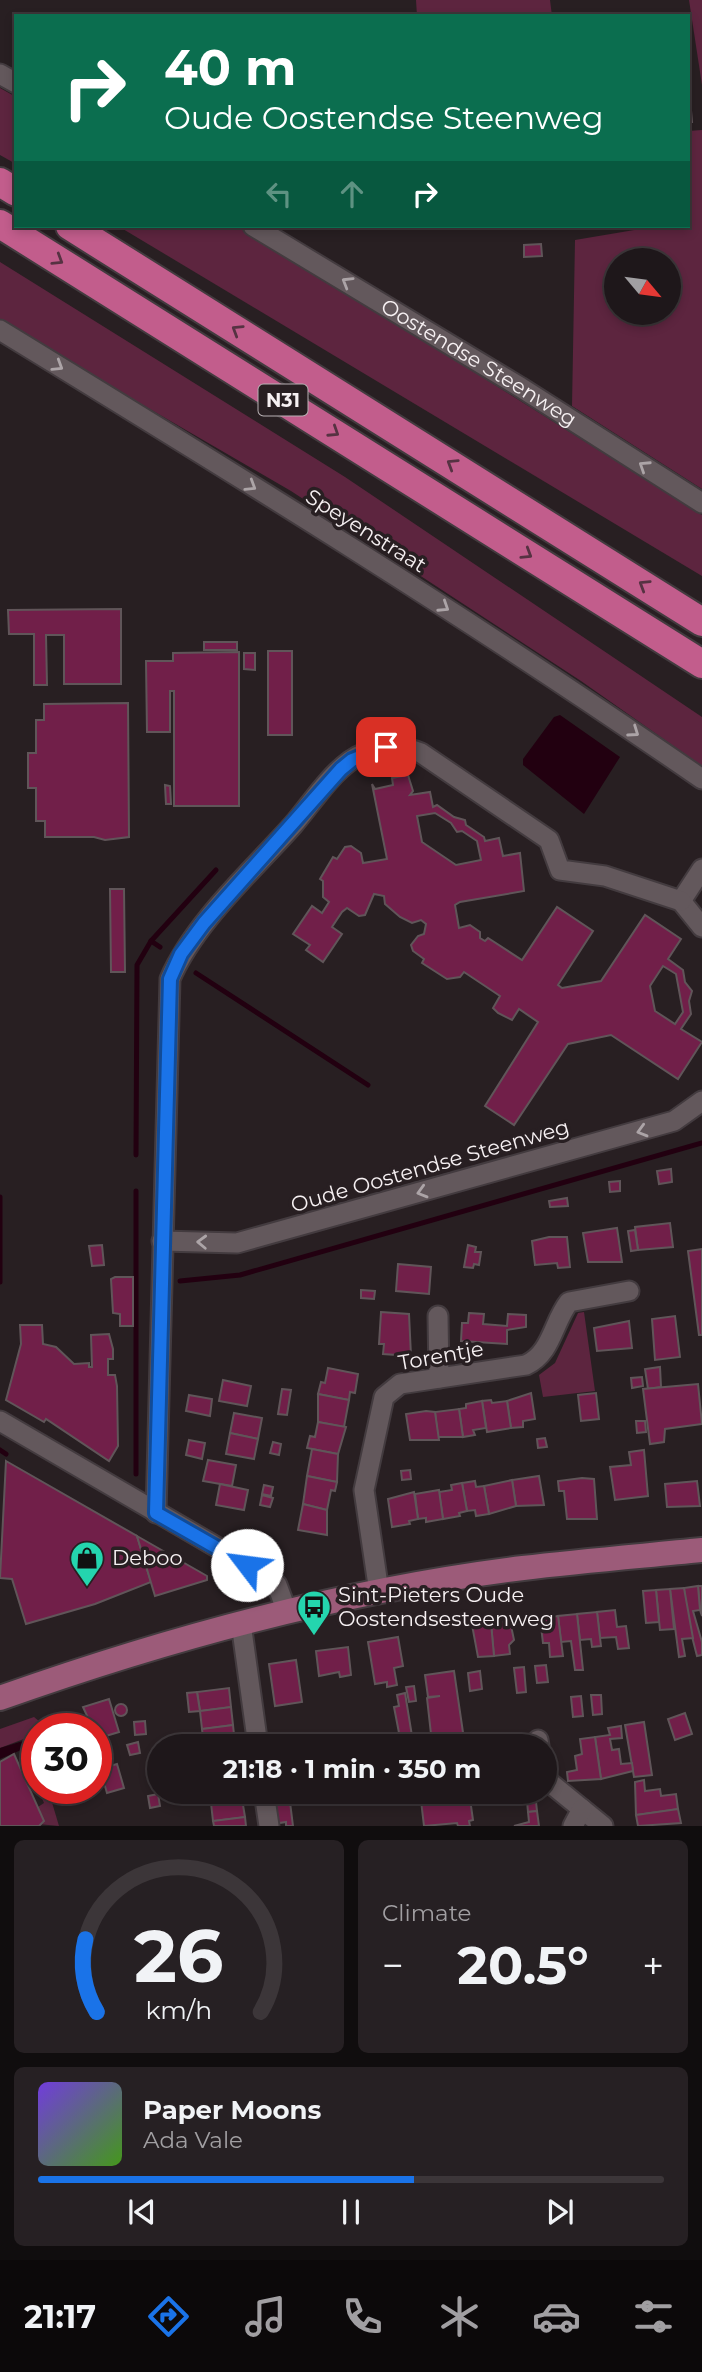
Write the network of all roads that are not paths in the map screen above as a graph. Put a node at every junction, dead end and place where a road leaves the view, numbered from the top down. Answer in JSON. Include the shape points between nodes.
{"nodes":[{"id":1,"x":0,"y":224,"type":"edge"},
{"id":2,"x":74,"y":228,"type":"edge"},
{"id":3,"x":256,"y":228,"type":"edge"},
{"id":4,"x":0,"y":330,"type":"edge"},
{"id":5,"x":702,"y":503,"type":"edge"},
{"id":6,"x":702,"y":622,"type":"edge"},
{"id":7,"x":702,"y":664,"type":"edge"},
{"id":8,"x":702,"y":779,"type":"edge"},
{"id":9,"x":702,"y":869,"type":"edge"},
{"id":10,"x":681,"y":901,"type":"junction"},
{"id":11,"x":702,"y":927,"type":"edge"},
{"id":12,"x":702,"y":1101,"type":"edge"},
{"id":13,"x":162,"y":1241,"type":"junction"},
{"id":14,"x":629,"y":1291,"type":"dead end"},
{"id":15,"x":438,"y":1316,"type":"dead end"},
{"id":16,"x":439,"y":1378,"type":"junction"},
{"id":17,"x":0,"y":1420,"type":"edge"},
{"id":18,"x":156,"y":1513,"type":"junction"},
{"id":19,"x":702,"y":1550,"type":"edge"},
{"id":20,"x":379,"y":1592,"type":"junction"},
{"id":21,"x":287,"y":1612,"type":"junction"},
{"id":22,"x":241,"y":1623,"type":"junction"},
{"id":23,"x":0,"y":1698,"type":"edge"},
{"id":24,"x":256,"y":1734,"type":"edge"},
{"id":25,"x":557,"y":1794,"type":"edge"},
{"id":26,"x":266,"y":1804,"type":"edge"},
{"id":27,"x":577,"y":1818,"type":"edge"},
{"id":28,"x":269,"y":1826,"type":"edge"},
{"id":29,"x":603,"y":1826,"type":"edge"}],
"edges":[{"from":1,"to":7,"type":"highway","number":"N31","one_way":true},
{"from":6,"to":2,"type":"highway","number":"N31","one_way":true},
{"from":5,"to":3,"type":"street","name":"Oostendse Steenweg","one_way":true},
{"from":4,"to":8,"type":"street","name":"Speyenstraat","one_way":true,"via":[[329,534]]},
{"from":9,"to":10,"type":"street"},
{"from":10,"to":11,"type":"street"},
{"from":10,"to":13,"type":"street","via":[[605,876],[560,870],[549,840],[421,753],[386,747],[352,760],[204,923],[181,954],[170,979]]},
{"from":12,"to":13,"type":"street","name":"Oude Oostendse Steenweg","one_way":true,"via":[[674,1122],[237,1243]]},
{"from":13,"to":18,"type":"street"},
{"from":14,"to":16,"type":"street","name":"Torentje","via":[[569,1301],[537,1360]]},
{"from":15,"to":16,"type":"street"},
{"from":16,"to":20,"type":"street","name":"Torentje","via":[[390,1389],[379,1409],[364,1490]]},
{"from":17,"to":18,"type":"street"},
{"from":18,"to":21,"type":"street","via":[[270,1578],[278,1585]]},
{"from":19,"to":20,"type":"main road","via":[[521,1568]]},
{"from":20,"to":21,"type":"main road"},
{"from":21,"to":22,"type":"main road"},
{"from":22,"to":23,"type":"main road","via":[[90,1666]]},
{"from":22,"to":24,"type":"street"},
{"from":25,"to":27,"type":"street"},
{"from":26,"to":28,"type":"street"},
{"from":27,"to":29,"type":"street"}]}
